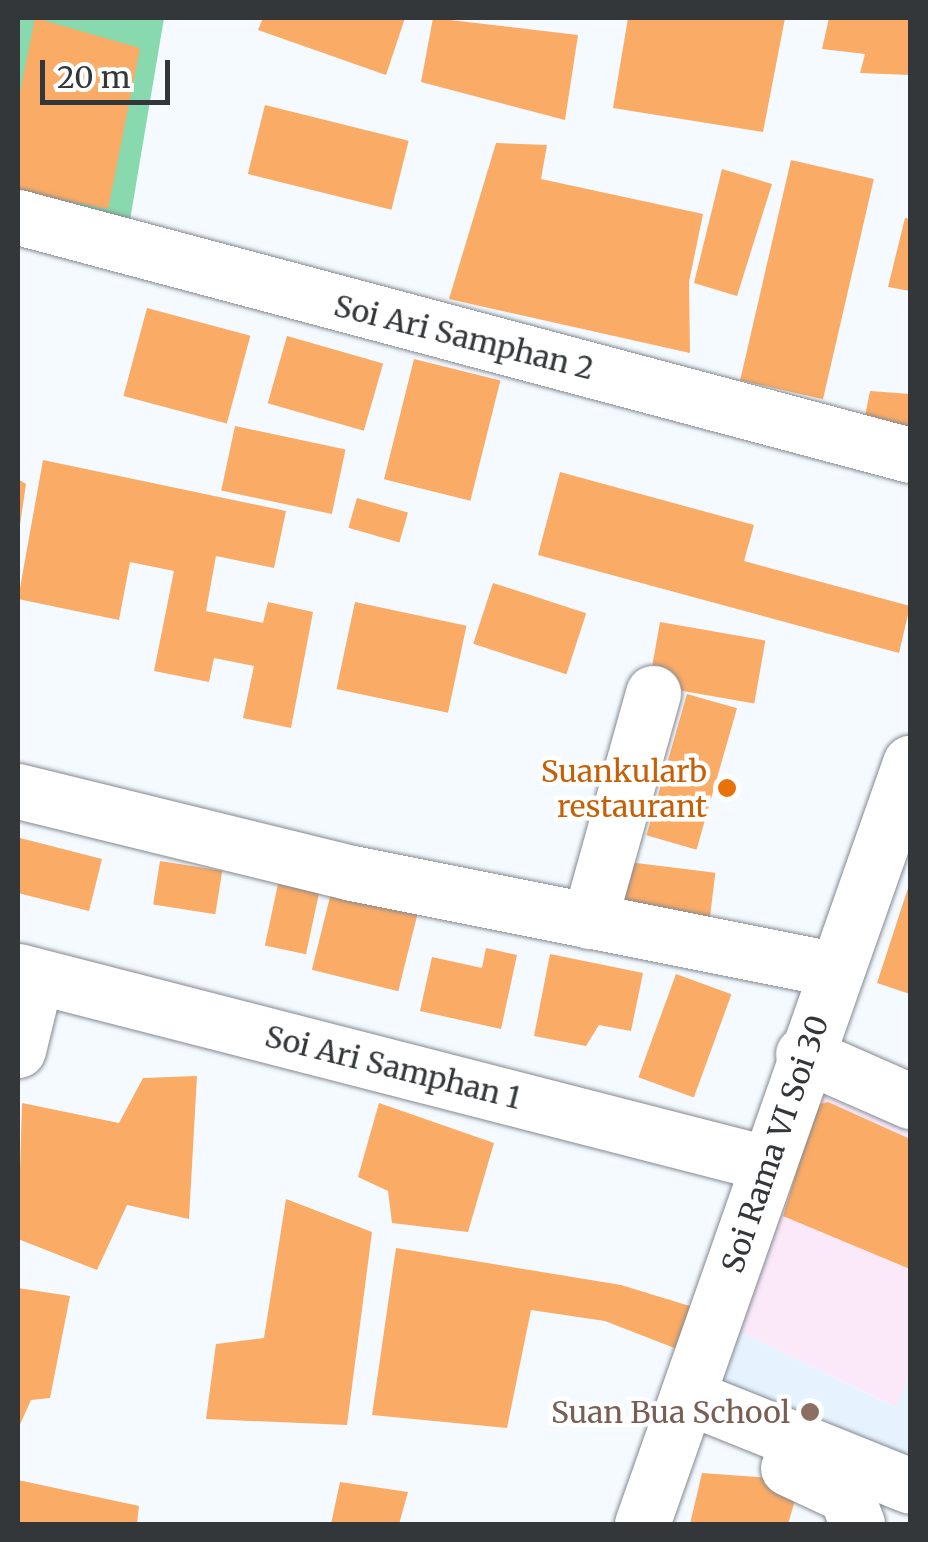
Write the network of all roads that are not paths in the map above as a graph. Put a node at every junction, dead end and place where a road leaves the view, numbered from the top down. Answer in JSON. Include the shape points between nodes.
{"nodes":[{"id":1,"x":18,"y":217,"type":"edge"},
{"id":2,"x":910,"y":455,"type":"edge"},
{"id":3,"x":653,"y":694,"type":"dead end"},
{"id":4,"x":910,"y":763,"type":"edge"},
{"id":5,"x":18,"y":791,"type":"edge"},
{"id":6,"x":589,"y":921,"type":"junction"},
{"id":7,"x":836,"y":970,"type":"junction"},
{"id":8,"x":27,"y":973,"type":"edge"},
{"id":9,"x":18,"y":1050,"type":"edge"},
{"id":10,"x":803,"y":1054,"type":"junction"},
{"id":11,"x":910,"y":1102,"type":"edge"},
{"id":12,"x":769,"y":1164,"type":"junction"},
{"id":13,"x":685,"y":1408,"type":"junction"},
{"id":14,"x":910,"y":1486,"type":"edge"},
{"id":15,"x":642,"y":1524,"type":"edge"},
{"id":16,"x":857,"y":1524,"type":"edge"}],
"edges":[{"from":1,"to":2,"type":"street","name":"Soi Ari Samphan 2"},
{"from":3,"to":6,"type":"street"},
{"from":4,"to":7,"type":"street","name":"Soi Rama VI Soi 30"},
{"from":5,"to":6,"type":"street"},
{"from":6,"to":7,"type":"street"},
{"from":7,"to":10,"type":"street","name":"Soi Rama VI Soi 30"},
{"from":8,"to":9,"type":"street"},
{"from":8,"to":12,"type":"street","name":"Soi Ari Samphan 1"},
{"from":10,"to":11,"type":"street"},
{"from":10,"to":12,"type":"street","name":"Soi Rama VI Soi 30"},
{"from":12,"to":13,"type":"street","name":"Soi Rama VI Soi 30"},
{"from":13,"to":14,"type":"street"},
{"from":13,"to":15,"type":"street","name":"Soi Rama VI Soi 30"},
{"from":13,"to":16,"type":"street","via":[[846,1495]]}]}
